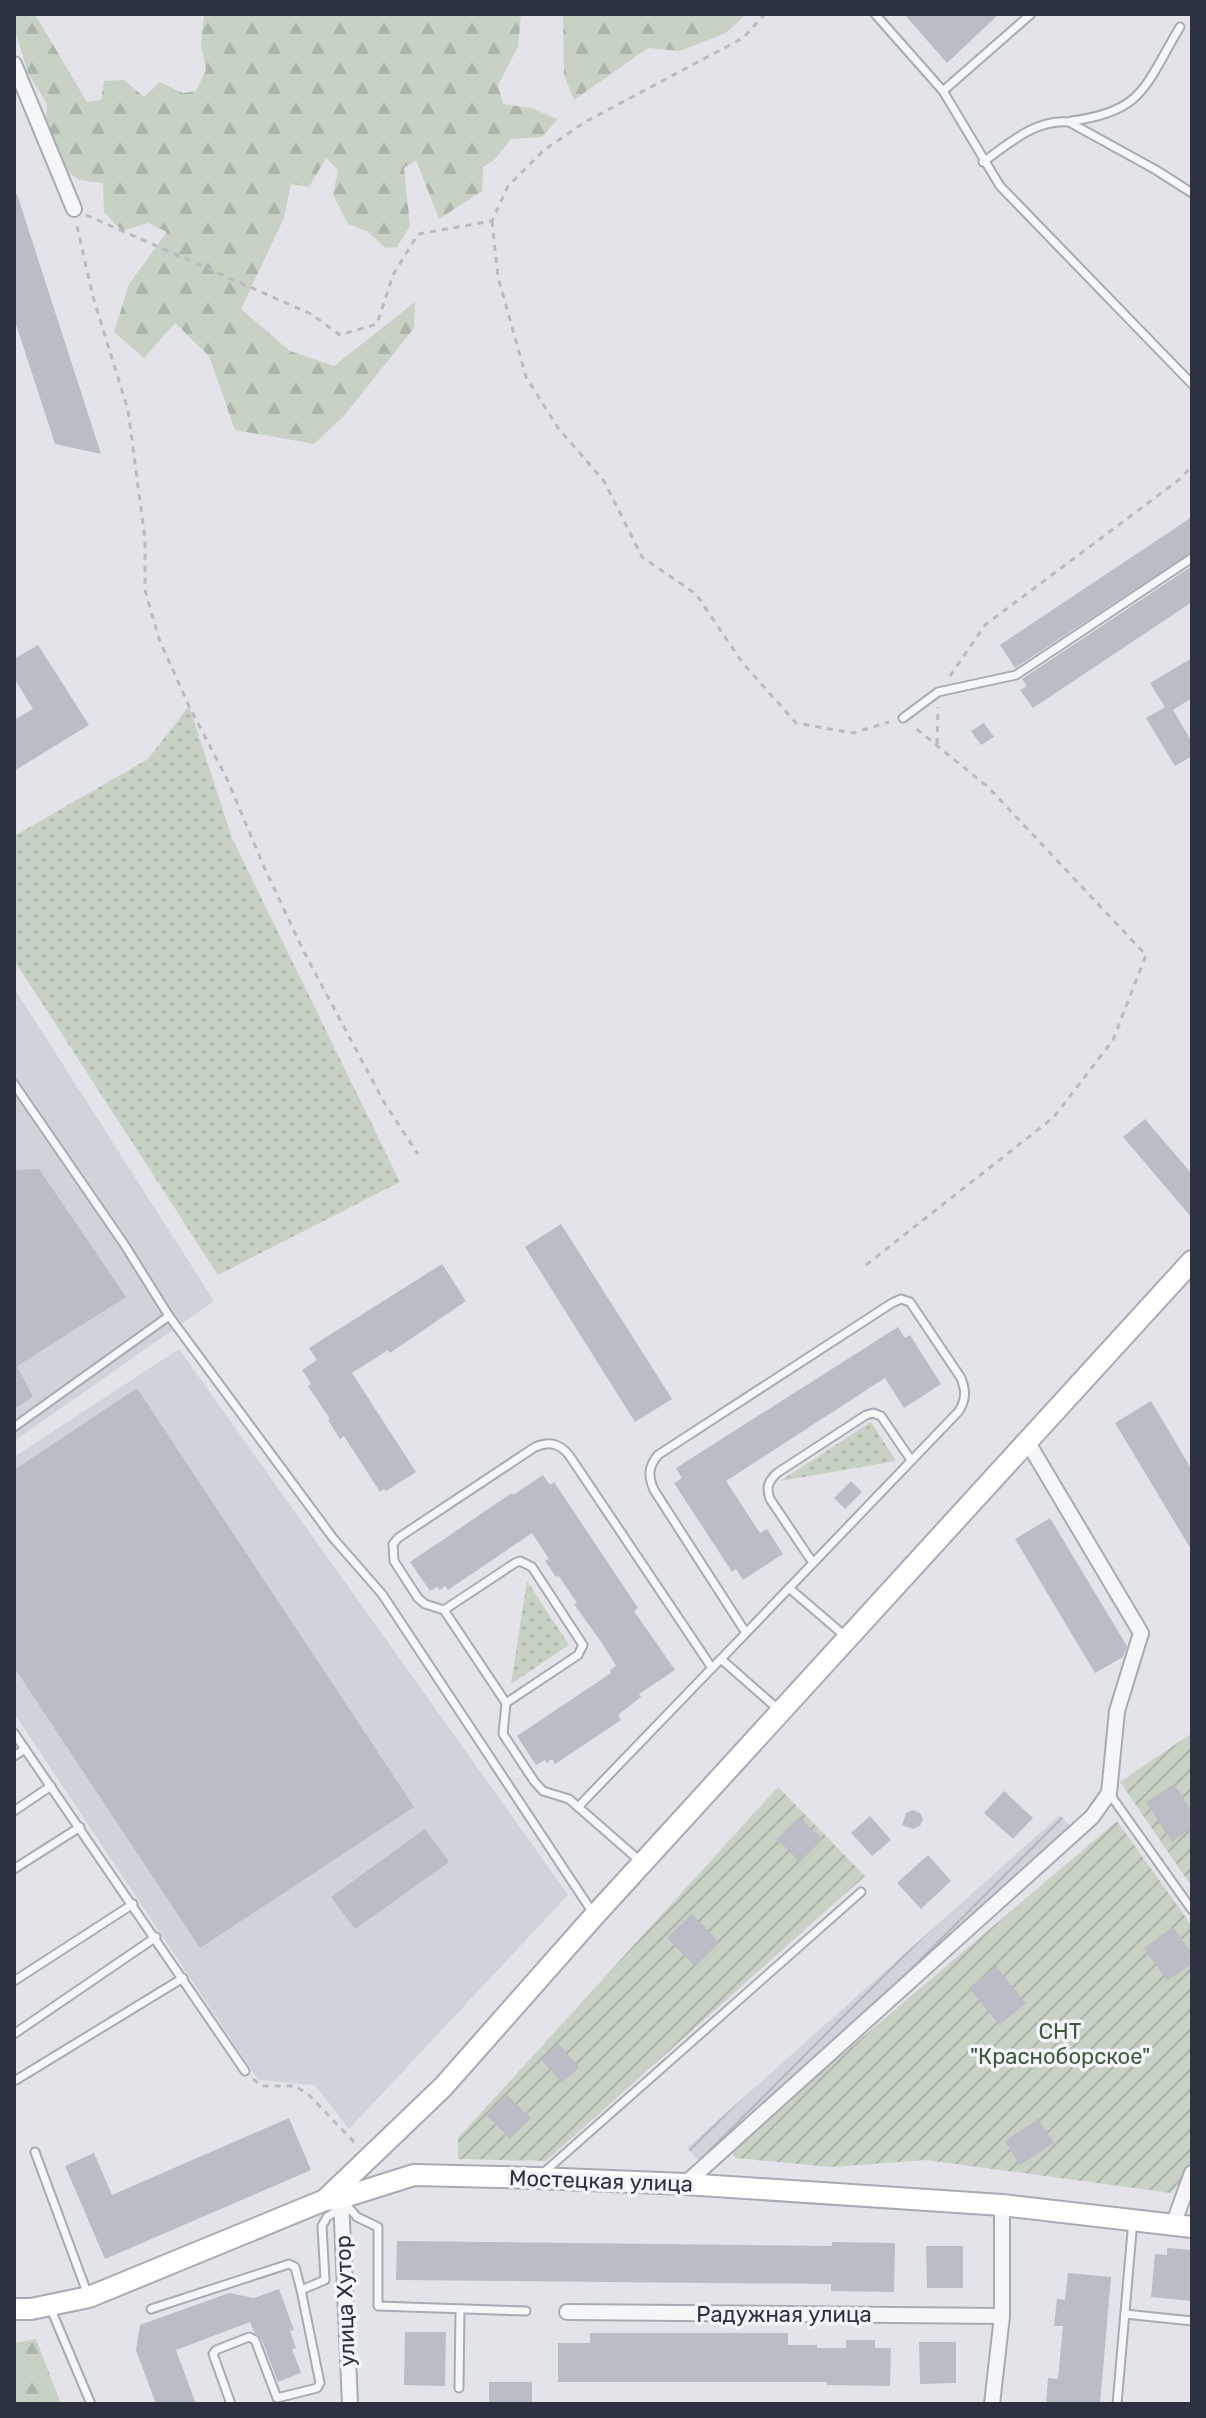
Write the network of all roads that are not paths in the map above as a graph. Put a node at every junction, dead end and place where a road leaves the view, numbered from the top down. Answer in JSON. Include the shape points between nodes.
{"nodes":[{"id":1,"x":875,"y":14,"type":"edge"},
{"id":2,"x":1031,"y":14,"type":"edge"},
{"id":3,"x":1180,"y":27,"type":"dead end"},
{"id":4,"x":14,"y":64,"type":"edge"},
{"id":5,"x":943,"y":91,"type":"junction"},
{"id":6,"x":1069,"y":122,"type":"junction"},
{"id":7,"x":983,"y":162,"type":"junction"},
{"id":8,"x":1192,"y":193,"type":"edge"},
{"id":9,"x":74,"y":209,"type":"road end"},
{"id":10,"x":1192,"y":384,"type":"edge"},
{"id":11,"x":1192,"y":558,"type":"edge"},
{"id":12,"x":903,"y":718,"type":"road end"},
{"id":13,"x":14,"y":1084,"type":"edge"},
{"id":14,"x":1192,"y":1261,"type":"edge"},
{"id":15,"x":169,"y":1316,"type":"junction"},
{"id":16,"x":14,"y":1427,"type":"edge"},
{"id":17,"x":1027,"y":1441,"type":"junction"},
{"id":18,"x":911,"y":1460,"type":"junction"},
{"id":19,"x":813,"y":1563,"type":"junction"},
{"id":20,"x":789,"y":1588,"type":"junction"},
{"id":21,"x":444,"y":1610,"type":"junction"},
{"id":22,"x":746,"y":1633,"type":"junction"},
{"id":23,"x":847,"y":1638,"type":"junction"},
{"id":24,"x":721,"y":1659,"type":"junction"},
{"id":25,"x":712,"y":1668,"type":"junction"},
{"id":26,"x":506,"y":1703,"type":"junction"},
{"id":27,"x":780,"y":1711,"type":"junction"},
{"id":28,"x":14,"y":1733,"type":"edge"},
{"id":29,"x":25,"y":1749,"type":"junction"},
{"id":30,"x":14,"y":1756,"type":"edge"},
{"id":31,"x":51,"y":1786,"type":"junction"},
{"id":32,"x":1109,"y":1793,"type":"junction"},
{"id":33,"x":578,"y":1807,"type":"junction"},
{"id":34,"x":14,"y":1811,"type":"edge"},
{"id":35,"x":80,"y":1827,"type":"junction"},
{"id":36,"x":642,"y":1863,"type":"junction"},
{"id":37,"x":14,"y":1869,"type":"edge"},
{"id":38,"x":861,"y":1892,"type":"dead end"},
{"id":39,"x":133,"y":1904,"type":"junction"},
{"id":40,"x":1192,"y":1910,"type":"edge"},
{"id":41,"x":595,"y":1915,"type":"junction"},
{"id":42,"x":156,"y":1937,"type":"junction"},
{"id":43,"x":183,"y":1978,"type":"junction"},
{"id":44,"x":14,"y":1981,"type":"edge"},
{"id":45,"x":14,"y":2034,"type":"edge"},
{"id":46,"x":245,"y":2071,"type":"road end"},
{"id":47,"x":15,"y":2079,"type":"edge"},
{"id":48,"x":35,"y":2152,"type":"dead end"},
{"id":49,"x":1192,"y":2173,"type":"edge"},
{"id":50,"x":537,"y":2178,"type":"junction"},
{"id":51,"x":685,"y":2184,"type":"junction"},
{"id":52,"x":336,"y":2202,"type":"junction"},
{"id":53,"x":1002,"y":2205,"type":"junction"},
{"id":54,"x":1133,"y":2218,"type":"junction"},
{"id":55,"x":1183,"y":2226,"type":"edge"},
{"id":56,"x":301,"y":2290,"type":"junction"},
{"id":57,"x":89,"y":2297,"type":"junction"},
{"id":58,"x":31,"y":2308,"type":"edge"},
{"id":59,"x":151,"y":2309,"type":"dead end"},
{"id":60,"x":460,"y":2309,"type":"junction"},
{"id":61,"x":526,"y":2311,"type":"dead end"},
{"id":62,"x":567,"y":2312,"type":"dead end"},
{"id":63,"x":1125,"y":2314,"type":"junction"},
{"id":64,"x":1002,"y":2316,"type":"junction"},
{"id":65,"x":1192,"y":2321,"type":"edge"},
{"id":66,"x":459,"y":2388,"type":"dead end"},
{"id":67,"x":91,"y":2404,"type":"edge"},
{"id":68,"x":231,"y":2404,"type":"edge"},
{"id":69,"x":350,"y":2404,"type":"edge"},
{"id":70,"x":992,"y":2404,"type":"edge"},
{"id":71,"x":1117,"y":2404,"type":"edge"}],
"edges":[{"from":1,"to":5,"type":"lane"},
{"from":2,"to":5,"type":"lane"},
{"from":3,"to":6,"type":"lane","via":[[1137,98],[1101,118]]},
{"from":4,"to":9,"type":"street"},
{"from":5,"to":7,"type":"lane"},
{"from":6,"to":7,"type":"lane","via":[[1037,125]]},
{"from":6,"to":8,"type":"lane"},
{"from":7,"to":10,"type":"lane","via":[[1000,186]]},
{"from":11,"to":12,"type":"lane","via":[[1016,675],[938,692]]},
{"from":13,"to":15,"type":"lane"},
{"from":14,"to":17,"type":"street"},
{"from":15,"to":16,"type":"lane"},
{"from":15,"to":41,"type":"lane","via":[[333,1538],[382,1594]]},
{"from":17,"to":23,"type":"street"},
{"from":17,"to":32,"type":"street","via":[[1141,1633],[1117,1711]]},
{"from":18,"to":19,"type":"lane"},
{"from":18,"to":19,"type":"lane","via":[[881,1416],[873,1413],[777,1473],[769,1482],[770,1499]]},
{"from":18,"to":22,"type":"lane","via":[[959,1411],[965,1390],[915,1307],[901,1299],[658,1455],[649,1478],[654,1490]]},
{"from":19,"to":20,"type":"lane"},
{"from":20,"to":22,"type":"lane"},
{"from":20,"to":23,"type":"lane"},
{"from":21,"to":25,"type":"lane","via":[[418,1598],[394,1561],[393,1544],[535,1447],[553,1443],[569,1455]]},
{"from":21,"to":26,"type":"lane"},
{"from":21,"to":26,"type":"lane","via":[[520,1561],[532,1567],[557,1603],[581,1640],[581,1650]]},
{"from":22,"to":24,"type":"lane"},
{"from":23,"to":27,"type":"street"},
{"from":24,"to":25,"type":"lane"},
{"from":24,"to":27,"type":"lane"},
{"from":25,"to":33,"type":"lane"},
{"from":26,"to":33,"type":"lane","via":[[503,1734],[534,1781],[543,1791]]},
{"from":27,"to":36,"type":"street"},
{"from":28,"to":29,"type":"lane"},
{"from":29,"to":30,"type":"lane"},
{"from":29,"to":31,"type":"lane"},
{"from":31,"to":34,"type":"lane"},
{"from":31,"to":35,"type":"lane"},
{"from":32,"to":40,"type":"lane"},
{"from":32,"to":51,"type":"street","via":[[1092,1817]]},
{"from":33,"to":36,"type":"lane"},
{"from":35,"to":37,"type":"lane"},
{"from":35,"to":39,"type":"lane"},
{"from":36,"to":41,"type":"street"},
{"from":38,"to":50,"type":"lane"},
{"from":39,"to":42,"type":"lane"},
{"from":39,"to":44,"type":"lane"},
{"from":41,"to":52,"type":"street"},
{"from":42,"to":43,"type":"lane"},
{"from":42,"to":45,"type":"lane"},
{"from":43,"to":46,"type":"lane"},
{"from":43,"to":47,"type":"lane"},
{"from":48,"to":57,"type":"lane"},
{"from":49,"to":55,"type":"street"},
{"from":50,"to":51,"type":"street","name":"Мостецкая улица"},
{"from":50,"to":52,"type":"street","name":"Мостецкая улица","via":[[414,2175]]},
{"from":51,"to":53,"type":"street","name":"Мостецкая улица"},
{"from":52,"to":56,"type":"lane","via":[[322,2226],[325,2280]]},
{"from":52,"to":57,"type":"street","name":"Мостецкая улица"},
{"from":52,"to":60,"type":"lane","via":[[378,2227],[378,2306]]},
{"from":52,"to":69,"type":"street","name":"улица Хутор"},
{"from":53,"to":54,"type":"street","name":"Мостецкая улица"},
{"from":53,"to":64,"type":"street"},
{"from":54,"to":55,"type":"street","name":"Мостецкая улица"},
{"from":54,"to":63,"type":"lane"},
{"from":56,"to":59,"type":"lane","via":[[295,2267],[289,2264]]},
{"from":56,"to":68,"type":"lane","via":[[321,2379],[317,2388],[277,2398],[255,2340],[249,2337],[213,2354]]},
{"from":57,"to":58,"type":"street","name":"Мостецкая улица"},
{"from":58,"to":67,"type":"lane"},
{"from":60,"to":61,"type":"lane"},
{"from":60,"to":66,"type":"lane"},
{"from":62,"to":64,"type":"street","name":"Радужная улица"},
{"from":63,"to":65,"type":"lane"},
{"from":63,"to":71,"type":"lane"},
{"from":64,"to":70,"type":"street"}]}
